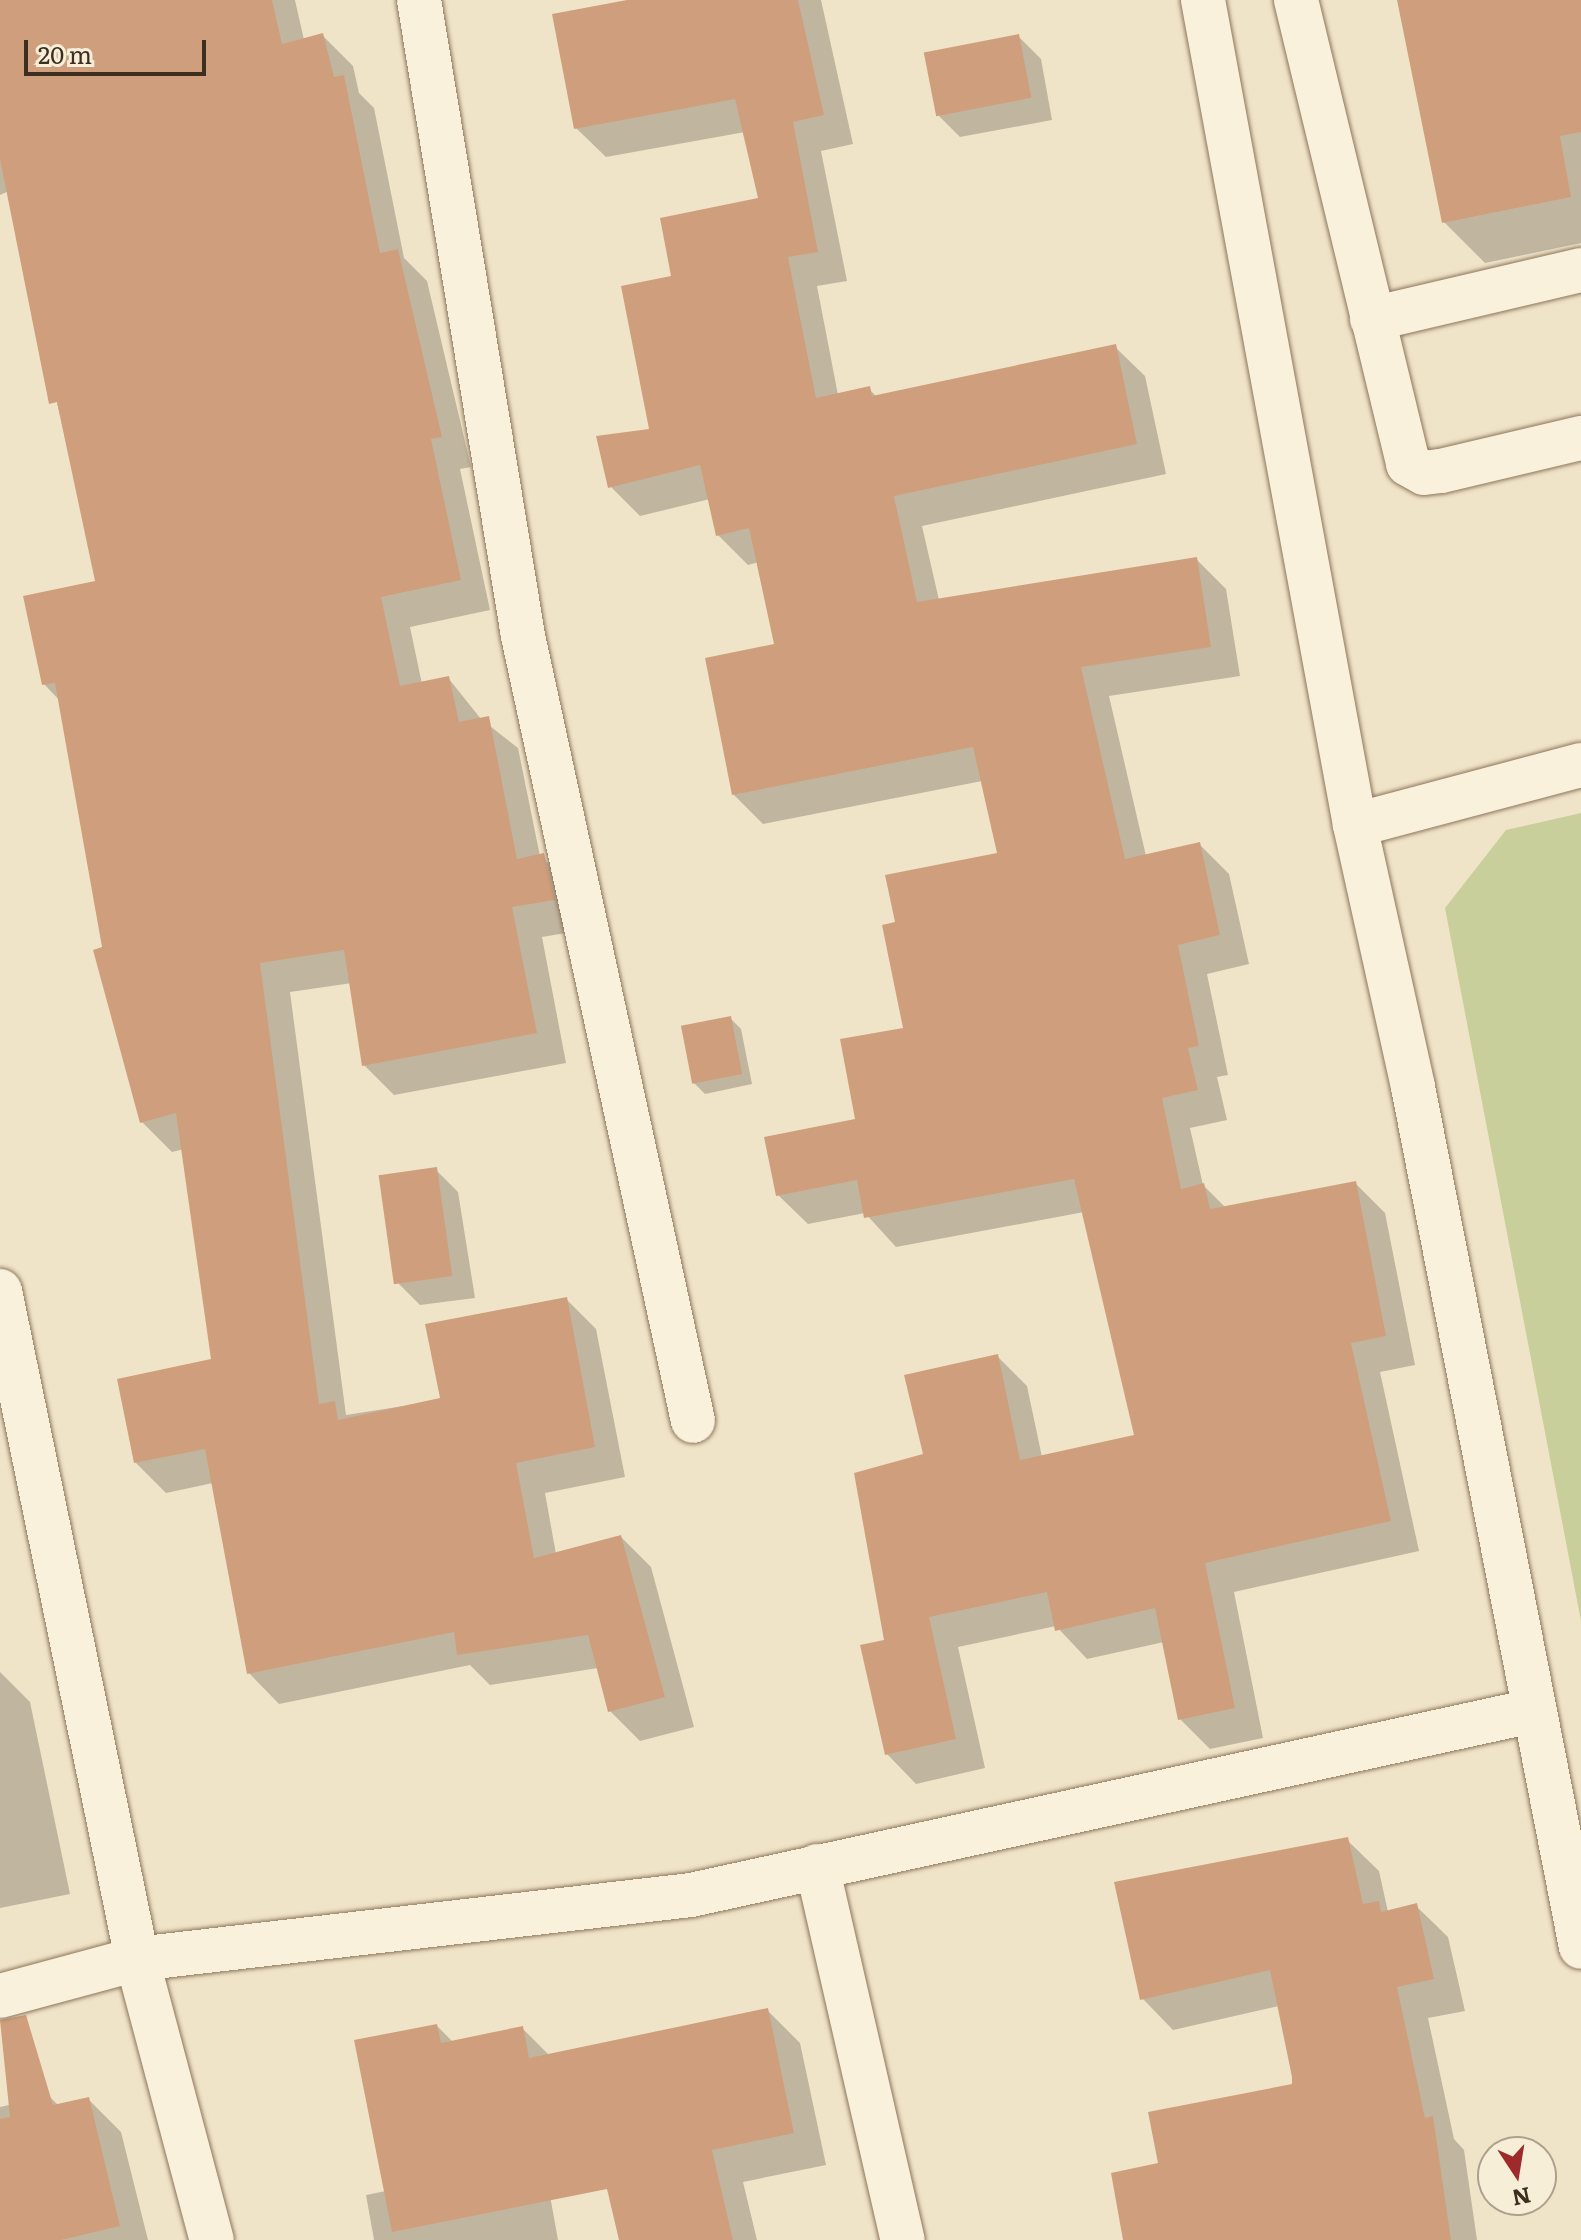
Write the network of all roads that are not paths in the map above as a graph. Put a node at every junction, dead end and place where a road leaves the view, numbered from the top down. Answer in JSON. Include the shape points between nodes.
{"nodes":[{"id":1,"x":419,"y":0,"type":"edge"},
{"id":2,"x":1203,"y":0,"type":"edge"},
{"id":3,"x":1296,"y":0,"type":"edge"},
{"id":4,"x":1581,"y":270,"type":"edge"},
{"id":5,"x":1372,"y":319,"type":"junction"},
{"id":6,"x":1581,"y":438,"type":"edge"},
{"id":7,"x":1581,"y":765,"type":"edge"},
{"id":8,"x":1355,"y":825,"type":"junction"},
{"id":9,"x":0,"y":1291,"type":"edge"},
{"id":10,"x":693,"y":1421,"type":"dead end"},
{"id":11,"x":1532,"y":1711,"type":"junction"},
{"id":12,"x":817,"y":1866,"type":"junction"},
{"id":13,"x":1581,"y":1947,"type":"edge"},
{"id":14,"x":137,"y":1959,"type":"junction"},
{"id":15,"x":0,"y":1996,"type":"edge"},
{"id":16,"x":212,"y":2240,"type":"edge"},
{"id":17,"x":903,"y":2240,"type":"edge"}],
"edges":[{"from":1,"to":10,"type":"street","via":[[523,636]]},
{"from":2,"to":8,"type":"street"},
{"from":3,"to":5,"type":"street"},
{"from":4,"to":5,"type":"street"},
{"from":5,"to":6,"type":"street","via":[[1408,464],[1432,472]]},
{"from":7,"to":8,"type":"street"},
{"from":8,"to":11,"type":"street","via":[[1413,1087]]},
{"from":9,"to":14,"type":"street"},
{"from":11,"to":12,"type":"street"},
{"from":11,"to":13,"type":"street"},
{"from":12,"to":14,"type":"street","via":[[691,1895],[527,1919]]},
{"from":12,"to":17,"type":"street"},
{"from":14,"to":15,"type":"street"},
{"from":14,"to":16,"type":"street"}]}
